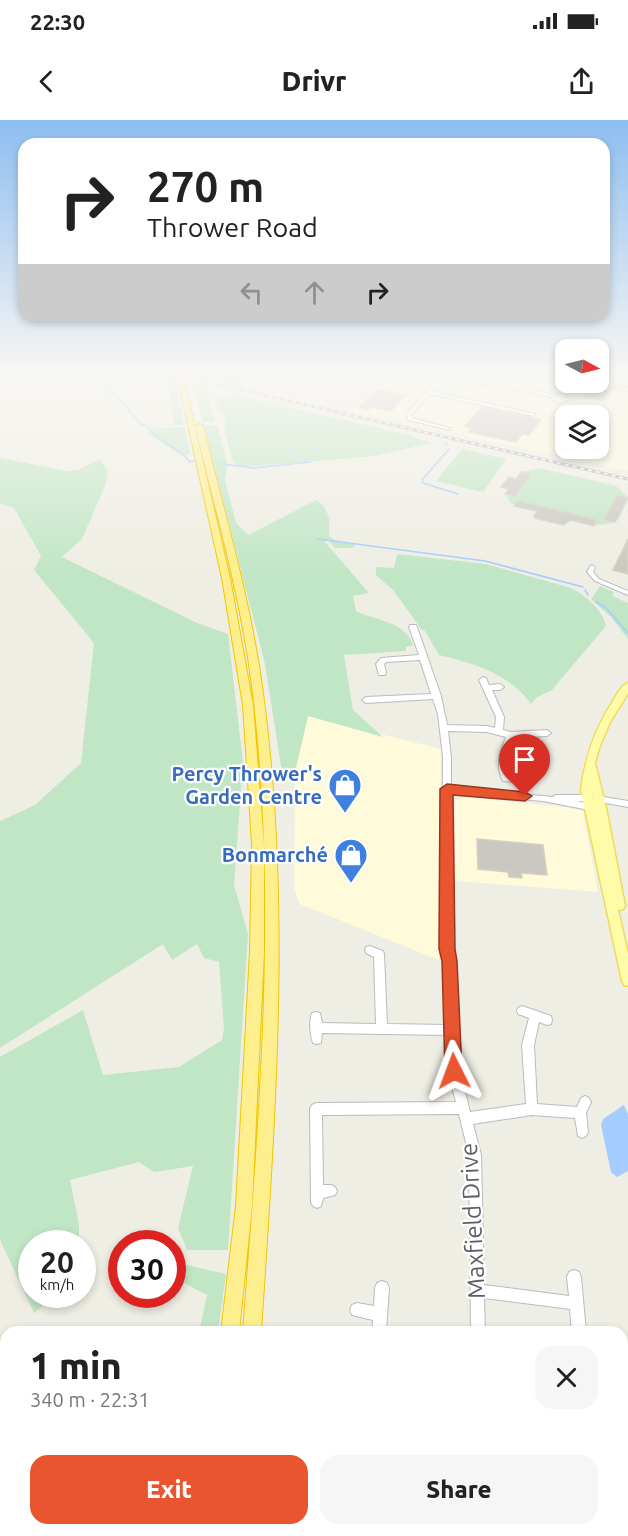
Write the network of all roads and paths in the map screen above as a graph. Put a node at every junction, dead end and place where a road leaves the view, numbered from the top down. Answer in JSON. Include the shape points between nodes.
{"nodes":[{"id":1,"x":197,"y":439,"type":"edge"},
{"id":2,"x":200,"y":439,"type":"edge"},
{"id":3,"x":592,"y":567,"type":"dead end"},
{"id":4,"x":628,"y":593,"type":"edge"},
{"id":5,"x":414,"y":627,"type":"dead end"},
{"id":6,"x":423,"y":657,"type":"junction"},
{"id":7,"x":382,"y":674,"type":"dead end"},
{"id":8,"x":628,"y":686,"type":"edge"},
{"id":9,"x":500,"y":687,"type":"dead end"},
{"id":10,"x":437,"y":696,"type":"junction"},
{"id":11,"x":366,"y":700,"type":"dead end"},
{"id":12,"x":445,"y":728,"type":"junction"},
{"id":13,"x":499,"y":732,"type":"junction"},
{"id":14,"x":547,"y":733,"type":"dead end"},
{"id":15,"x":536,"y":734,"type":"junction"},
{"id":16,"x":511,"y":735,"type":"junction"},
{"id":17,"x":541,"y":743,"type":"dead end"},
{"id":18,"x":507,"y":781,"type":"dead end"},
{"id":19,"x":447,"y":789,"type":"junction"},
{"id":20,"x":594,"y":803,"type":"junction"},
{"id":21,"x":628,"y":806,"type":"edge"},
{"id":22,"x":377,"y":951,"type":"dead end"},
{"id":23,"x":628,"y":959,"type":"edge"},
{"id":24,"x":628,"y":981,"type":"edge"},
{"id":25,"x":522,"y":1011,"type":"dead end"},
{"id":26,"x":535,"y":1016,"type":"junction"},
{"id":27,"x":547,"y":1020,"type":"dead end"},
{"id":28,"x":316,"y":1028,"type":"dead end"},
{"id":29,"x":382,"y":1028,"type":"junction"},
{"id":30,"x":453,"y":1030,"type":"junction"},
{"id":31,"x":532,"y":1109,"type":"junction"},
{"id":32,"x":464,"y":1113,"type":"junction"},
{"id":33,"x":582,"y":1132,"type":"dead end"},
{"id":34,"x":331,"y":1191,"type":"dead end"},
{"id":35,"x":574,"y":1277,"type":"dead end"},
{"id":36,"x":382,"y":1288,"type":"dead end"},
{"id":37,"x":478,"y":1291,"type":"junction"},
{"id":38,"x":575,"y":1303,"type":"junction"},
{"id":39,"x":357,"y":1310,"type":"dead end"},
{"id":40,"x":380,"y":1314,"type":"junction"},
{"id":41,"x":231,"y":1326,"type":"edge"},
{"id":42,"x":252,"y":1326,"type":"edge"},
{"id":43,"x":379,"y":1326,"type":"edge"},
{"id":44,"x":478,"y":1326,"type":"edge"},
{"id":45,"x":578,"y":1326,"type":"edge"}],
"edges":[{"from":1,"to":41,"type":"highway","via":[[248,705],[258,844],[257,952],[244,1206]]},
{"from":2,"to":42,"type":"highway","via":[[236,578],[257,685],[272,849],[270,1073]]},
{"from":3,"to":4,"type":"street","via":[[590,572],[597,580]]},
{"from":5,"to":6,"type":"street","name":"Maxfield Drive"},
{"from":6,"to":7,"type":"street","via":[[384,660],[380,664]]},
{"from":6,"to":10,"type":"street","name":"Maxfield Drive"},
{"from":8,"to":20,"type":"main road","via":[[597,736],[587,774]]},
{"from":9,"to":13,"type":"street","via":[[485,684],[500,717]]},
{"from":10,"to":11,"type":"street"},
{"from":10,"to":12,"type":"street","name":"Maxfield Drive"},
{"from":12,"to":13,"type":"street"},
{"from":12,"to":19,"type":"street","name":"Maxfield Drive"},
{"from":13,"to":16,"type":"street"},
{"from":14,"to":15,"type":"street"},
{"from":15,"to":16,"type":"street"},
{"from":15,"to":17,"type":"street"},
{"from":16,"to":18,"type":"street","via":[[502,759]]},
{"from":19,"to":20,"type":"street"},
{"from":19,"to":30,"type":"street","name":"Maxfield Drive","via":[[447,949]]},
{"from":20,"to":21,"type":"street"},
{"from":20,"to":23,"type":"main road"},
{"from":20,"to":24,"type":"main road"},
{"from":22,"to":29,"type":"street"},
{"from":25,"to":26,"type":"street"},
{"from":26,"to":27,"type":"street"},
{"from":26,"to":31,"type":"street","via":[[528,1045]]},
{"from":28,"to":29,"type":"street"},
{"from":29,"to":30,"type":"street"},
{"from":30,"to":32,"type":"street","name":"Maxfield Drive","via":[[454,1071]]},
{"from":31,"to":32,"type":"street"},
{"from":31,"to":33,"type":"street","via":[[582,1108]]},
{"from":32,"to":34,"type":"street","via":[[316,1109],[317,1197]]},
{"from":32,"to":37,"type":"street","name":"Maxfield Drive","via":[[475,1155]]},
{"from":35,"to":38,"type":"street"},
{"from":36,"to":40,"type":"street"},
{"from":37,"to":38,"type":"street"},
{"from":37,"to":44,"type":"street","name":"Maxfield Drive"},
{"from":38,"to":45,"type":"street"},
{"from":39,"to":40,"type":"street"},
{"from":40,"to":43,"type":"street"}]}
